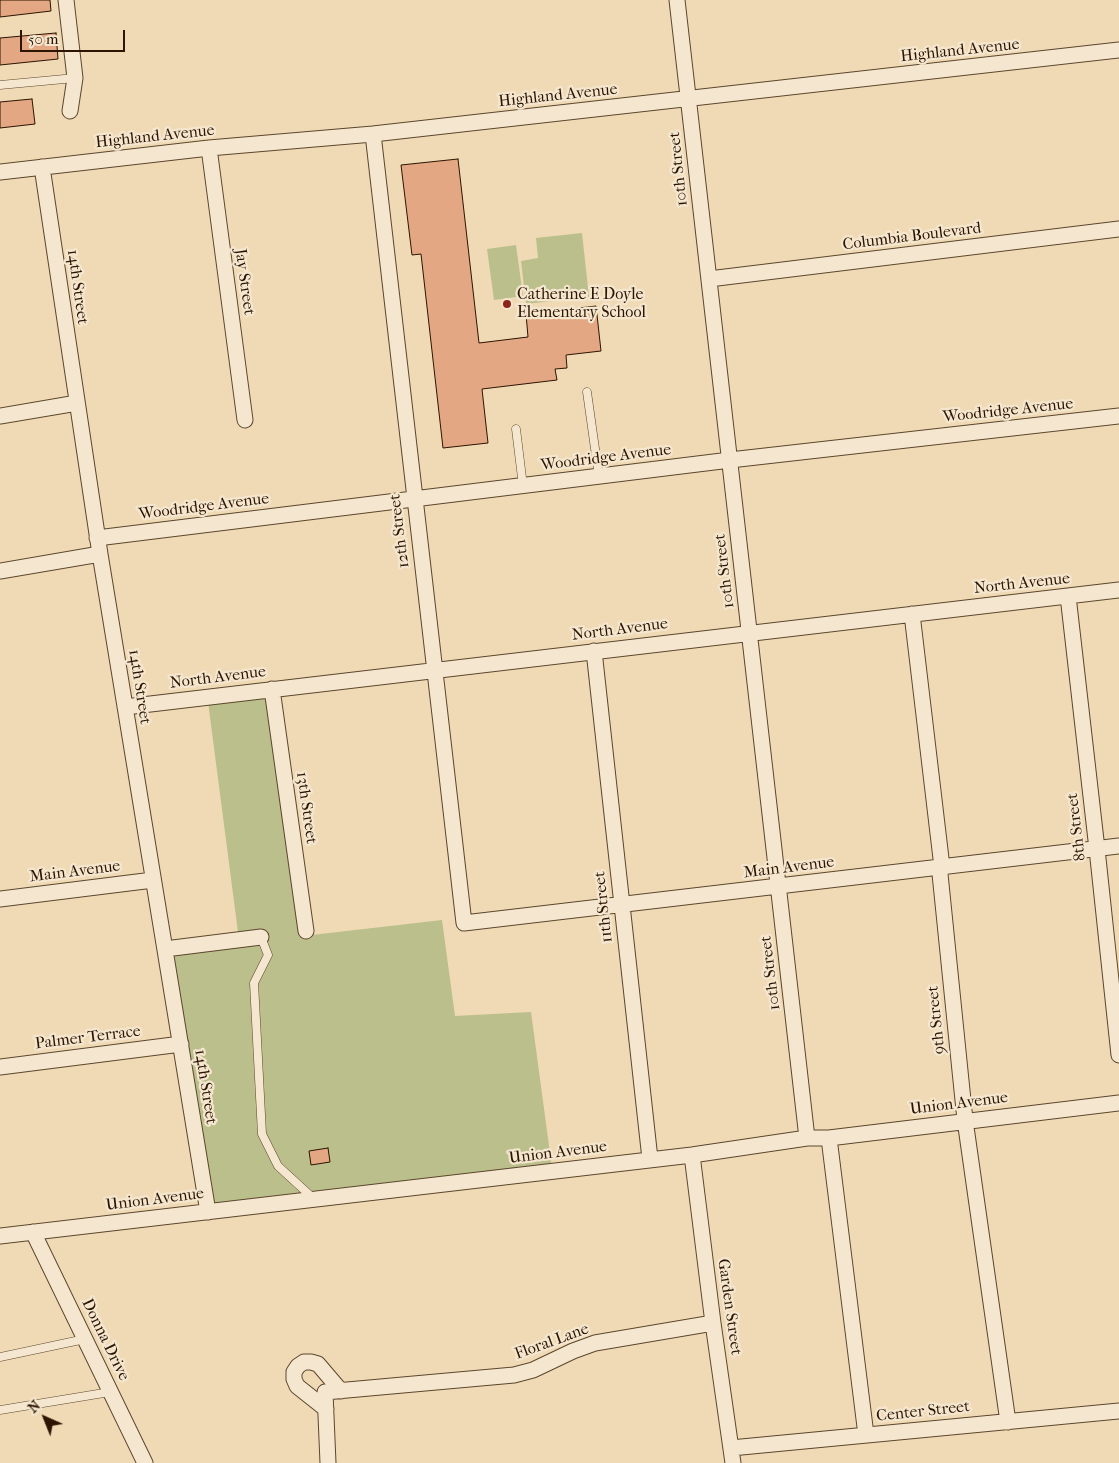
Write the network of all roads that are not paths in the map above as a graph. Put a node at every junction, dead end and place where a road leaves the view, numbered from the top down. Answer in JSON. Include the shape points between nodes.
{"nodes":[{"id":1,"x":66,"y":0,"type":"edge"},
{"id":2,"x":677,"y":0,"type":"edge"},
{"id":3,"x":1119,"y":50,"type":"edge"},
{"id":4,"x":75,"y":78,"type":"junction"},
{"id":5,"x":0,"y":86,"type":"edge"},
{"id":6,"x":688,"y":99,"type":"junction"},
{"id":7,"x":70,"y":111,"type":"dead end"},
{"id":8,"x":373,"y":134,"type":"junction"},
{"id":9,"x":209,"y":148,"type":"junction"},
{"id":10,"x":42,"y":167,"type":"junction"},
{"id":11,"x":0,"y":172,"type":"edge"},
{"id":12,"x":1119,"y":229,"type":"edge"},
{"id":13,"x":709,"y":279,"type":"junction"},
{"id":14,"x":587,"y":392,"type":"dead end"},
{"id":15,"x":77,"y":402,"type":"junction"},
{"id":16,"x":0,"y":416,"type":"edge"},
{"id":17,"x":1119,"y":416,"type":"edge"},
{"id":18,"x":245,"y":420,"type":"dead end"},
{"id":19,"x":516,"y":428,"type":"dead end"},
{"id":20,"x":730,"y":460,"type":"junction"},
{"id":21,"x":599,"y":476,"type":"junction"},
{"id":22,"x":523,"y":486,"type":"junction"},
{"id":23,"x":414,"y":499,"type":"junction"},
{"id":24,"x":97,"y":538,"type":"junction"},
{"id":25,"x":100,"y":554,"type":"junction"},
{"id":26,"x":0,"y":571,"type":"edge"},
{"id":27,"x":1119,"y":590,"type":"edge"},
{"id":28,"x":1068,"y":596,"type":"junction"},
{"id":29,"x":912,"y":614,"type":"junction"},
{"id":30,"x":750,"y":632,"type":"junction"},
{"id":31,"x":594,"y":651,"type":"junction"},
{"id":32,"x":434,"y":670,"type":"junction"},
{"id":33,"x":272,"y":689,"type":"junction"},
{"id":34,"x":125,"y":707,"type":"junction"},
{"id":35,"x":1119,"y":846,"type":"edge"},
{"id":36,"x":1098,"y":849,"type":"junction"},
{"id":37,"x":942,"y":867,"type":"junction"},
{"id":38,"x":153,"y":880,"type":"junction"},
{"id":39,"x":778,"y":887,"type":"junction"},
{"id":40,"x":0,"y":899,"type":"edge"},
{"id":41,"x":622,"y":905,"type":"junction"},
{"id":42,"x":464,"y":923,"type":"joint"},
{"id":43,"x":306,"y":931,"type":"dead end"},
{"id":44,"x":261,"y":937,"type":"joint"},
{"id":45,"x":165,"y":949,"type":"junction"},
{"id":46,"x":180,"y":1044,"type":"junction"},
{"id":47,"x":1119,"y":1055,"type":"edge"},
{"id":48,"x":0,"y":1067,"type":"edge"},
{"id":49,"x":1119,"y":1103,"type":"edge"},
{"id":50,"x":965,"y":1120,"type":"junction"},
{"id":51,"x":807,"y":1138,"type":"junction"},
{"id":52,"x":829,"y":1138,"type":"junction"},
{"id":53,"x":692,"y":1155,"type":"junction"},
{"id":54,"x":650,"y":1159,"type":"junction"},
{"id":55,"x":314,"y":1199,"type":"junction"},
{"id":56,"x":208,"y":1212,"type":"junction"},
{"id":57,"x":33,"y":1232,"type":"junction"},
{"id":58,"x":0,"y":1236,"type":"edge"},
{"id":59,"x":713,"y":1323,"type":"junction"},
{"id":60,"x":85,"y":1340,"type":"junction"},
{"id":61,"x":0,"y":1357,"type":"edge"},
{"id":62,"x":342,"y":1391,"type":"junction"},
{"id":63,"x":110,"y":1392,"type":"junction"},
{"id":64,"x":326,"y":1409,"type":"junction"},
{"id":65,"x":0,"y":1410,"type":"edge"},
{"id":66,"x":1119,"y":1411,"type":"edge"},
{"id":67,"x":1008,"y":1422,"type":"junction"},
{"id":68,"x":866,"y":1435,"type":"junction"},
{"id":69,"x":732,"y":1456,"type":"edge"},
{"id":70,"x":145,"y":1463,"type":"edge"},
{"id":71,"x":328,"y":1463,"type":"edge"}],
"edges":[{"from":1,"to":4,"type":"street"},
{"from":2,"to":6,"type":"street","name":"10th Street"},
{"from":3,"to":6,"type":"street","name":"Highland Avenue"},
{"from":4,"to":5,"type":"lane"},
{"from":4,"to":7,"type":"street"},
{"from":6,"to":8,"type":"street","name":"Highland Avenue"},
{"from":6,"to":13,"type":"street","name":"10th Street"},
{"from":8,"to":9,"type":"street","name":"Highland Avenue"},
{"from":8,"to":23,"type":"street","name":"12th Street"},
{"from":9,"to":10,"type":"street","name":"Highland Avenue"},
{"from":9,"to":18,"type":"street","name":"Jay Street"},
{"from":10,"to":11,"type":"street","name":"Highland Avenue"},
{"from":10,"to":15,"type":"street","name":"14th Street"},
{"from":12,"to":13,"type":"street","name":"Columbia Boulevard"},
{"from":13,"to":20,"type":"street","name":"10th Street"},
{"from":14,"to":21,"type":"lane"},
{"from":15,"to":16,"type":"street"},
{"from":15,"to":24,"type":"street","name":"14th Street"},
{"from":17,"to":20,"type":"street","name":"Woodridge Avenue"},
{"from":19,"to":22,"type":"lane"},
{"from":20,"to":21,"type":"street","name":"Woodridge Avenue"},
{"from":20,"to":30,"type":"street","name":"10th Street"},
{"from":21,"to":22,"type":"street","name":"Woodridge Avenue"},
{"from":22,"to":23,"type":"street","name":"Woodridge Avenue"},
{"from":23,"to":24,"type":"street","name":"Woodridge Avenue"},
{"from":23,"to":32,"type":"street","name":"12th Street"},
{"from":24,"to":25,"type":"street","name":"14th Street"},
{"from":25,"to":26,"type":"street"},
{"from":25,"to":34,"type":"street","name":"14th Street"},
{"from":27,"to":28,"type":"street","name":"North Avenue"},
{"from":28,"to":29,"type":"street","name":"North Avenue"},
{"from":28,"to":36,"type":"street","name":"8th Street"},
{"from":29,"to":30,"type":"street","name":"North Avenue"},
{"from":29,"to":37,"type":"street","name":"9th Street"},
{"from":30,"to":31,"type":"street","name":"North Avenue"},
{"from":30,"to":39,"type":"street","name":"10th Street"},
{"from":31,"to":32,"type":"street","name":"North Avenue"},
{"from":31,"to":41,"type":"street","name":"11th Street"},
{"from":32,"to":33,"type":"street","name":"North Avenue"},
{"from":32,"to":42,"type":"street","name":"12th Street"},
{"from":33,"to":34,"type":"street","name":"North Avenue"},
{"from":33,"to":43,"type":"street","name":"13th Street"},
{"from":34,"to":38,"type":"street","name":"14th Street"},
{"from":35,"to":36,"type":"street","name":"Main Avenue"},
{"from":36,"to":37,"type":"street","name":"Main Avenue"},
{"from":36,"to":47,"type":"street","name":"8th Street"},
{"from":37,"to":39,"type":"street","name":"Main Avenue"},
{"from":37,"to":50,"type":"street","name":"9th Street","via":[[940,874]]},
{"from":38,"to":40,"type":"street","name":"Main Avenue"},
{"from":38,"to":45,"type":"street","name":"14th Street"},
{"from":39,"to":41,"type":"street","name":"Main Avenue"},
{"from":39,"to":51,"type":"street","name":"10th Street"},
{"from":41,"to":42,"type":"street","name":"Main Avenue"},
{"from":41,"to":54,"type":"street","name":"11th Street"},
{"from":44,"to":45,"type":"street"},
{"from":44,"to":55,"type":"lane","via":[[268,955],[254,983],[262,1134],[278,1166]]},
{"from":45,"to":46,"type":"street","name":"14th Street"},
{"from":46,"to":48,"type":"street","name":"Palmer Terrace"},
{"from":46,"to":56,"type":"street","name":"14th Street"},
{"from":49,"to":50,"type":"street","name":"Union Avenue"},
{"from":50,"to":52,"type":"street","name":"Union Avenue"},
{"from":50,"to":67,"type":"street","name":"9th Street"},
{"from":51,"to":52,"type":"street","name":"Union Avenue"},
{"from":51,"to":53,"type":"street","name":"Union Avenue"},
{"from":52,"to":68,"type":"street"},
{"from":53,"to":54,"type":"street","name":"Union Avenue"},
{"from":53,"to":59,"type":"street","name":"Garden Street"},
{"from":54,"to":55,"type":"street","name":"Union Avenue"},
{"from":55,"to":56,"type":"street","name":"Union Avenue"},
{"from":56,"to":57,"type":"street","name":"Union Avenue"},
{"from":57,"to":58,"type":"street","name":"Union Avenue"},
{"from":57,"to":60,"type":"street","name":"Donna Drive"},
{"from":59,"to":62,"type":"street","name":"Floral Lane","via":[[595,1343],[533,1370],[514,1374]]},
{"from":59,"to":69,"type":"street","name":"Garden Street"},
{"from":60,"to":61,"type":"lane"},
{"from":60,"to":63,"type":"street","name":"Donna Drive"},
{"from":62,"to":64,"type":"street","name":"Floral Lane","via":[[325,1392]]},
{"from":62,"to":64,"type":"street","via":[[318,1364],[304,1362],[298,1366],[294,1372],[296,1386]]},
{"from":63,"to":65,"type":"lane"},
{"from":63,"to":70,"type":"street","name":"Donna Drive"},
{"from":64,"to":71,"type":"street","name":"Floral Lane"},
{"from":66,"to":67,"type":"street","name":"Center Street"},
{"from":67,"to":68,"type":"street","name":"Center Street"},
{"from":68,"to":69,"type":"street","name":"Center Street"}]}
